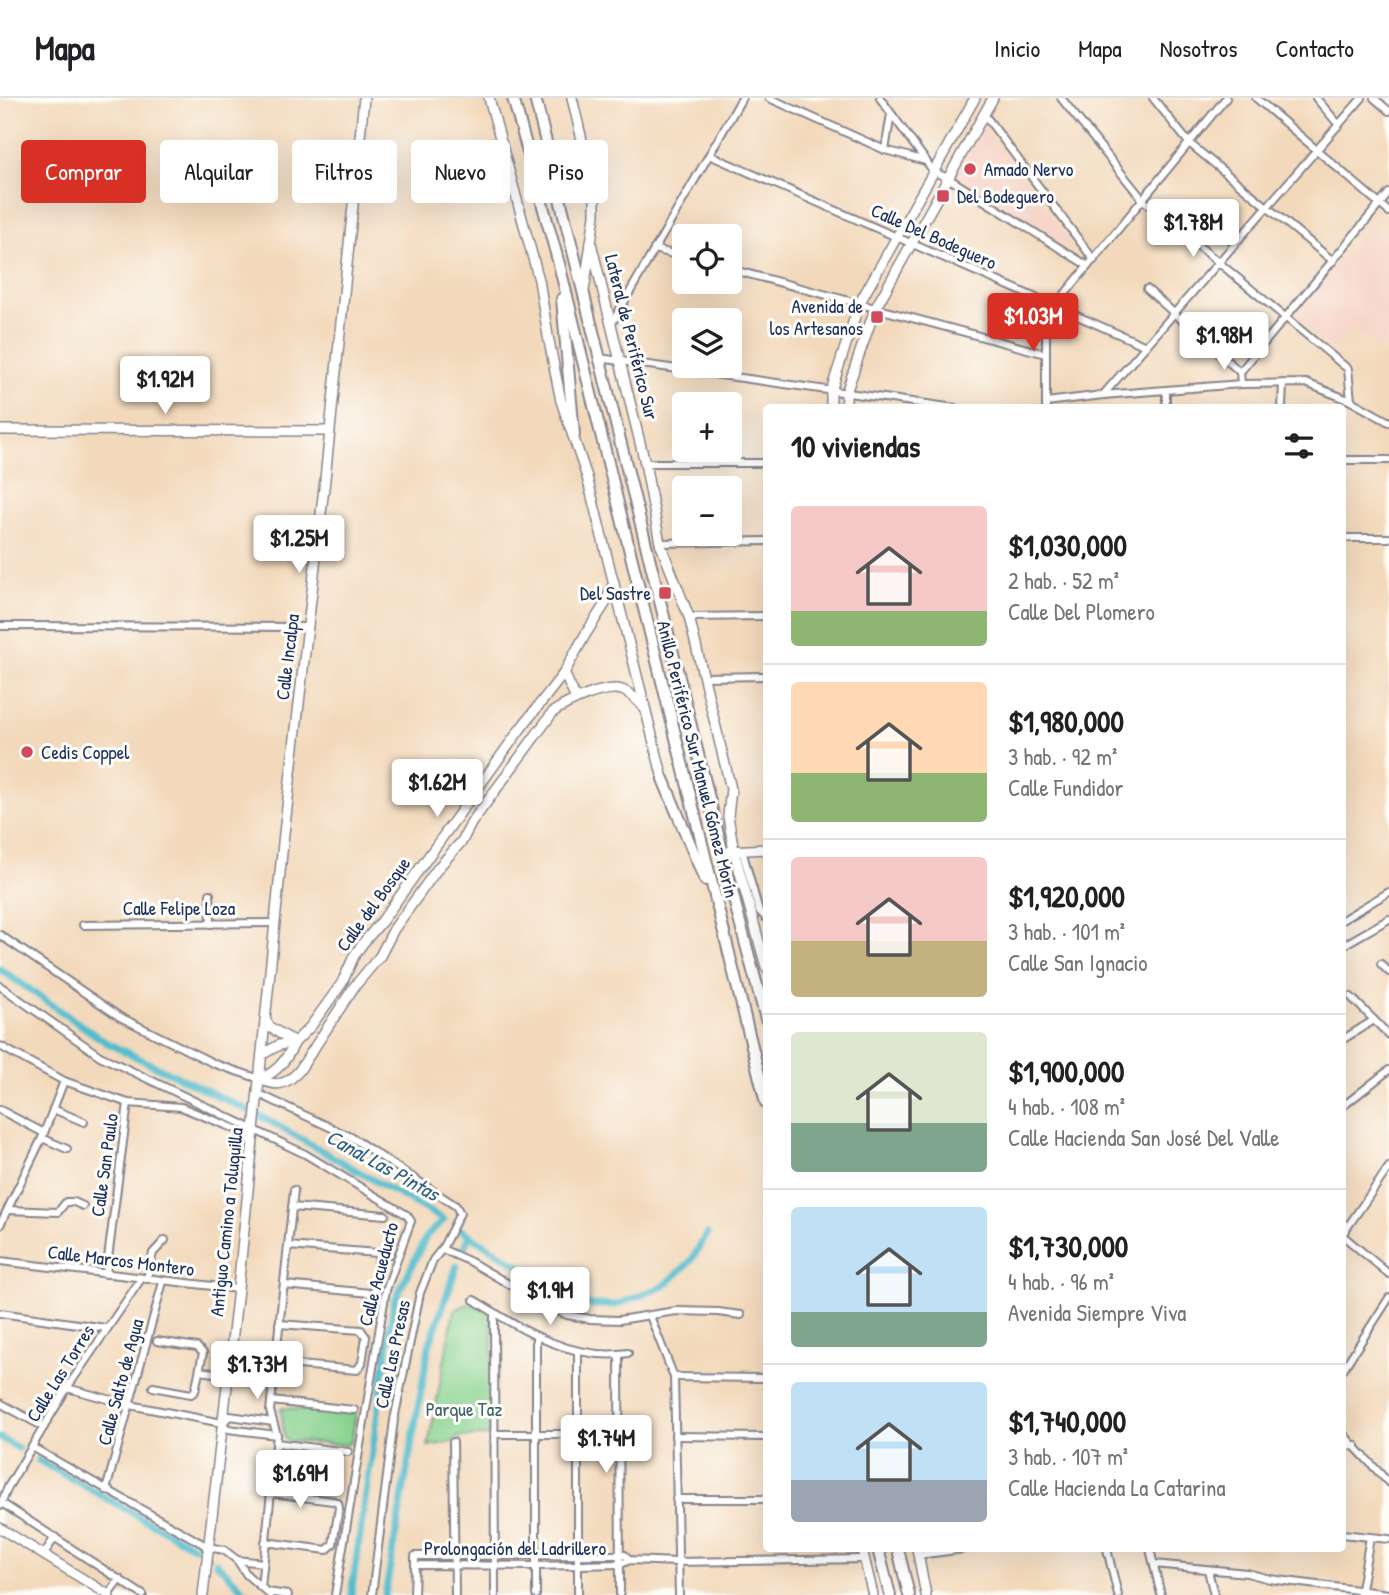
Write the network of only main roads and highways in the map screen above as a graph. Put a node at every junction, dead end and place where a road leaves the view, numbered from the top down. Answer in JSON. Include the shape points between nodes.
{"nodes":[{"id":1,"x":512,"y":98,"type":"edge"},
{"id":2,"x":535,"y":98,"type":"edge"},
{"id":3,"x":559,"y":264,"type":"junction"},
{"id":4,"x":574,"y":435,"type":"road end"},
{"id":5,"x":663,"y":779,"type":"road end"},
{"id":6,"x":719,"y":915,"type":"junction"},
{"id":7,"x":763,"y":996,"type":"edge"},
{"id":8,"x":763,"y":1092,"type":"edge"},
{"id":9,"x":879,"y":1552,"type":"edge"},
{"id":10,"x":899,"y":1552,"type":"edge"},
{"id":11,"x":890,"y":1595,"type":"edge"},
{"id":12,"x":909,"y":1595,"type":"edge"}],
"edges":[{"from":1,"to":3,"type":"highway","name":"Anillo Periférico Sur Manuel Gómez Morín"},
{"from":2,"to":7,"type":"highway","name":"Anillo Periférico Sur Manuel Gómez Morín","via":[[599,358],[733,850]]},
{"from":3,"to":4,"type":"highway"},
{"from":3,"to":6,"type":"highway","name":"Anillo Periférico Sur Manuel Gómez Morín"},
{"from":5,"to":6,"type":"highway"},
{"from":6,"to":8,"type":"highway","name":"Anillo Periférico Sur Manuel Gómez Morín"},
{"from":9,"to":11,"type":"highway"},
{"from":10,"to":12,"type":"highway"}]}
